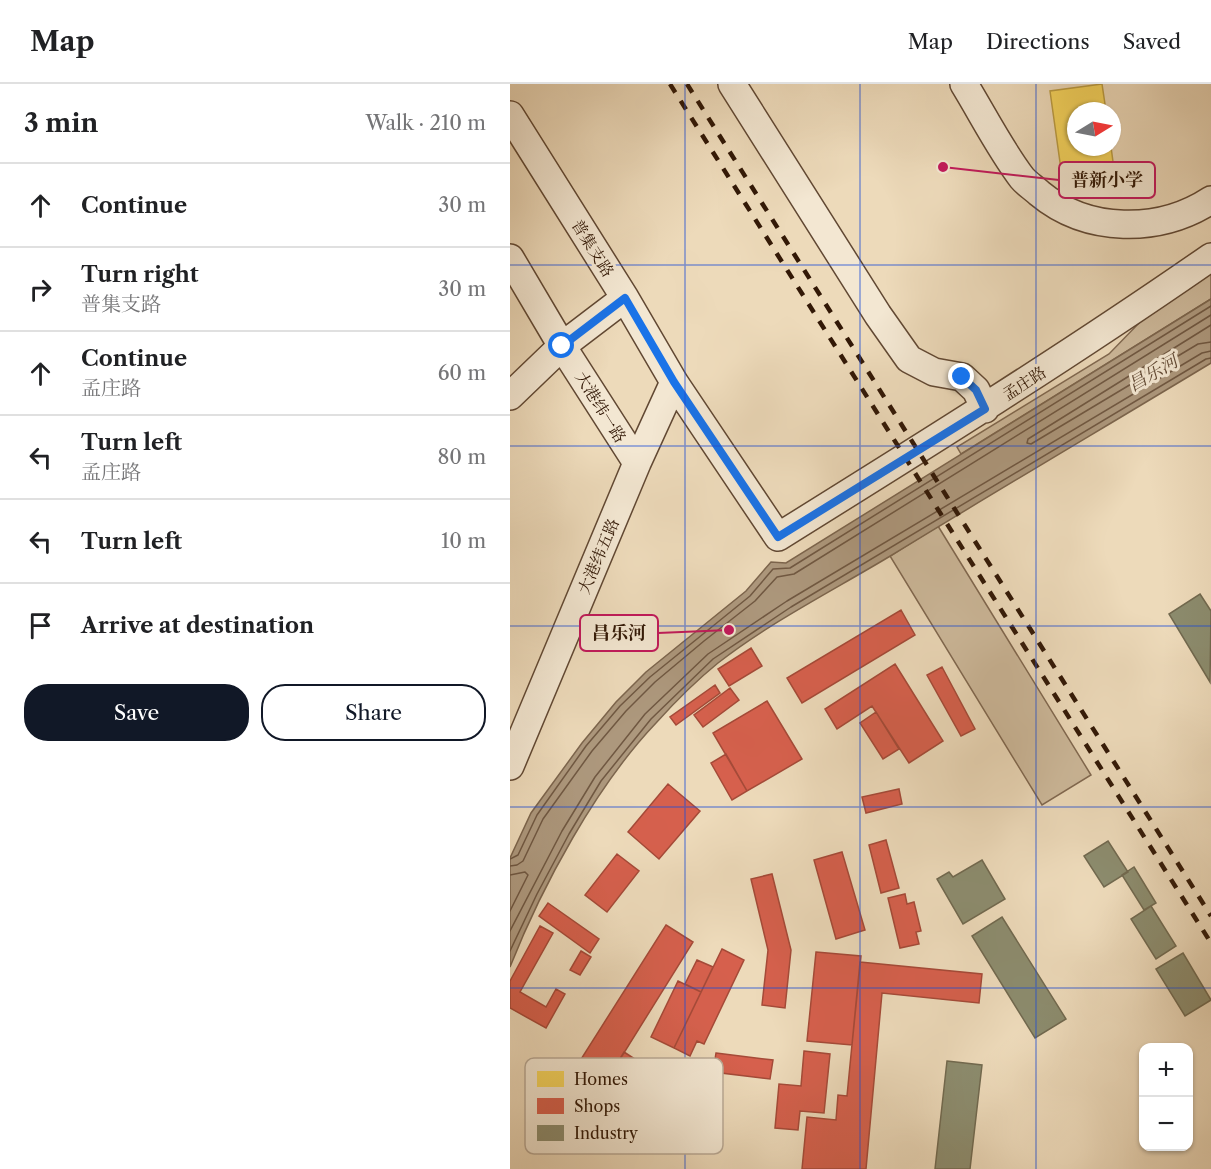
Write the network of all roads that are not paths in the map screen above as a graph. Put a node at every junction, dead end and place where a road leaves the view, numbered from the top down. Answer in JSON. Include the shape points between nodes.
{"nodes":[{"id":1,"x":964,"y":84,"type":"edge"},
{"id":2,"x":741,"y":87,"type":"edge"},
{"id":3,"x":510,"y":115,"type":"edge"},
{"id":4,"x":1211,"y":200,"type":"edge"},
{"id":5,"x":1211,"y":257,"type":"edge"},
{"id":6,"x":510,"y":258,"type":"edge"},
{"id":7,"x":625,"y":298,"type":"junction"},
{"id":8,"x":562,"y":346,"type":"junction"},
{"id":9,"x":674,"y":382,"type":"junction"},
{"id":10,"x":510,"y":396,"type":"edge"},
{"id":11,"x":985,"y":409,"type":"junction"},
{"id":12,"x":637,"y":463,"type":"junction"},
{"id":13,"x":510,"y":766,"type":"edge"}],
"edges":[{"from":1,"to":4,"type":"street","via":[[1023,179],[1052,203],[1089,220],[1126,225],[1165,221]]},
{"from":2,"to":11,"type":"street","via":[[878,315],[909,359],[934,372],[962,377],[976,390]]},
{"from":3,"to":7,"type":"street","name":"普集支路"},
{"from":5,"to":11,"type":"street","name":"孟庄路"},
{"from":6,"to":8,"type":"street","name":"大港纬一路"},
{"from":7,"to":8,"type":"street"},
{"from":7,"to":9,"type":"street","name":"普集支路"},
{"from":8,"to":10,"type":"street"},
{"from":8,"to":12,"type":"street","name":"大港纬一路"},
{"from":9,"to":11,"type":"street","name":"孟庄路","via":[[778,537]]},
{"from":9,"to":12,"type":"street","name":"大港纬五路"},
{"from":12,"to":13,"type":"street","name":"大港纬五路"}]}
